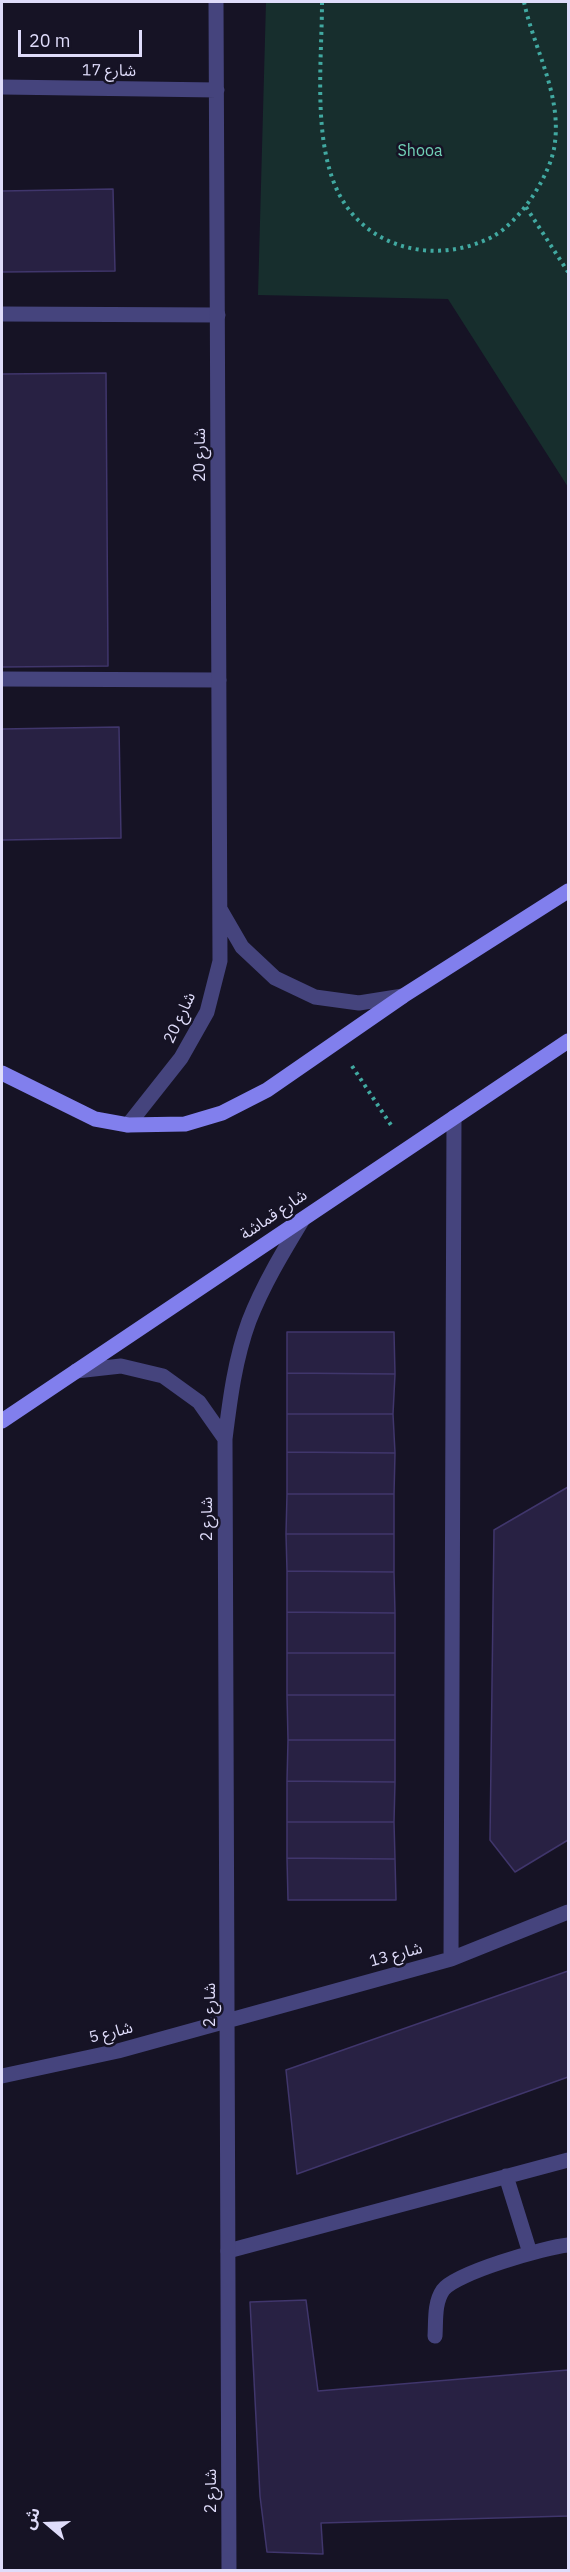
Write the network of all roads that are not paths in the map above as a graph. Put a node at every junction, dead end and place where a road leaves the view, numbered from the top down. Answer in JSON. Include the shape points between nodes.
{"nodes":[{"id":1,"x":216,"y":2,"type":"edge"},
{"id":2,"x":2,"y":87,"type":"edge"},
{"id":3,"x":217,"y":90,"type":"junction"},
{"id":4,"x":2,"y":314,"type":"edge"},
{"id":5,"x":218,"y":315,"type":"junction"},
{"id":6,"x":2,"y":679,"type":"edge"},
{"id":7,"x":219,"y":680,"type":"junction"},
{"id":8,"x":568,"y":891,"type":"edge"},
{"id":9,"x":220,"y":909,"type":"junction"},
{"id":10,"x":403,"y":996,"type":"junction"},
{"id":11,"x":568,"y":1041,"type":"edge"},
{"id":12,"x":2,"y":1073,"type":"edge"},
{"id":13,"x":454,"y":1117,"type":"junction"},
{"id":14,"x":128,"y":1125,"type":"junction"},
{"id":15,"x":306,"y":1215,"type":"junction"},
{"id":16,"x":76,"y":1371,"type":"junction"},
{"id":17,"x":2,"y":1420,"type":"edge"},
{"id":18,"x":225,"y":1439,"type":"junction"},
{"id":19,"x":568,"y":1912,"type":"edge"},
{"id":20,"x":451,"y":1959,"type":"junction"},
{"id":21,"x":228,"y":2020,"type":"junction"},
{"id":22,"x":2,"y":2076,"type":"edge"},
{"id":23,"x":568,"y":2160,"type":"edge"},
{"id":24,"x":506,"y":2176,"type":"junction"},
{"id":25,"x":568,"y":2245,"type":"edge"},
{"id":26,"x":228,"y":2251,"type":"junction"},
{"id":27,"x":530,"y":2253,"type":"junction"},
{"id":28,"x":435,"y":2336,"type":"dead end"},
{"id":29,"x":229,"y":2571,"type":"edge"}],
"edges":[{"from":1,"to":3,"type":"street","name":"شارع 20"},
{"from":2,"to":3,"type":"street","name":"شارع 17"},
{"from":3,"to":5,"type":"street","name":"شارع 20"},
{"from":4,"to":5,"type":"street"},
{"from":5,"to":7,"type":"street","name":"شارع 20"},
{"from":6,"to":7,"type":"street"},
{"from":7,"to":9,"type":"street","name":"شارع 20"},
{"from":8,"to":10,"type":"street"},
{"from":9,"to":10,"type":"street","name":"شارع 20","via":[[242,947],[275,978],[315,997],[359,1003]]},
{"from":9,"to":14,"type":"street","name":"شارع 20","via":[[220,961],[207,1012],[181,1058]]},
{"from":10,"to":14,"type":"street","via":[[267,1090],[222,1113],[185,1124]]},
{"from":11,"to":13,"type":"street","name":"شارع قماشة"},
{"from":12,"to":14,"type":"street","via":[[95,1119]]},
{"from":13,"to":15,"type":"street","name":"شارع قماشة"},
{"from":13,"to":20,"type":"street"},
{"from":15,"to":16,"type":"street","name":"شارع قماشة"},
{"from":15,"to":18,"type":"street","name":"شارع 2","via":[[274,1266],[249,1322],[233,1380]]},
{"from":16,"to":17,"type":"street","name":"شارع قماشة"},
{"from":16,"to":18,"type":"street","via":[[121,1366],[163,1376],[200,1402]]},
{"from":18,"to":21,"type":"street","name":"شارع 2"},
{"from":19,"to":20,"type":"street","name":"شارع 13"},
{"from":20,"to":21,"type":"street","name":"شارع 13"},
{"from":21,"to":22,"type":"street","name":"شارع 5","via":[[118,2051]]},
{"from":21,"to":26,"type":"street","name":"شارع 2"},
{"from":23,"to":24,"type":"street"},
{"from":24,"to":26,"type":"street"},
{"from":24,"to":27,"type":"street"},
{"from":25,"to":27,"type":"street"},
{"from":26,"to":29,"type":"street","name":"شارع 2"},
{"from":27,"to":28,"type":"street","via":[[451,2282],[438,2300]]}]}
